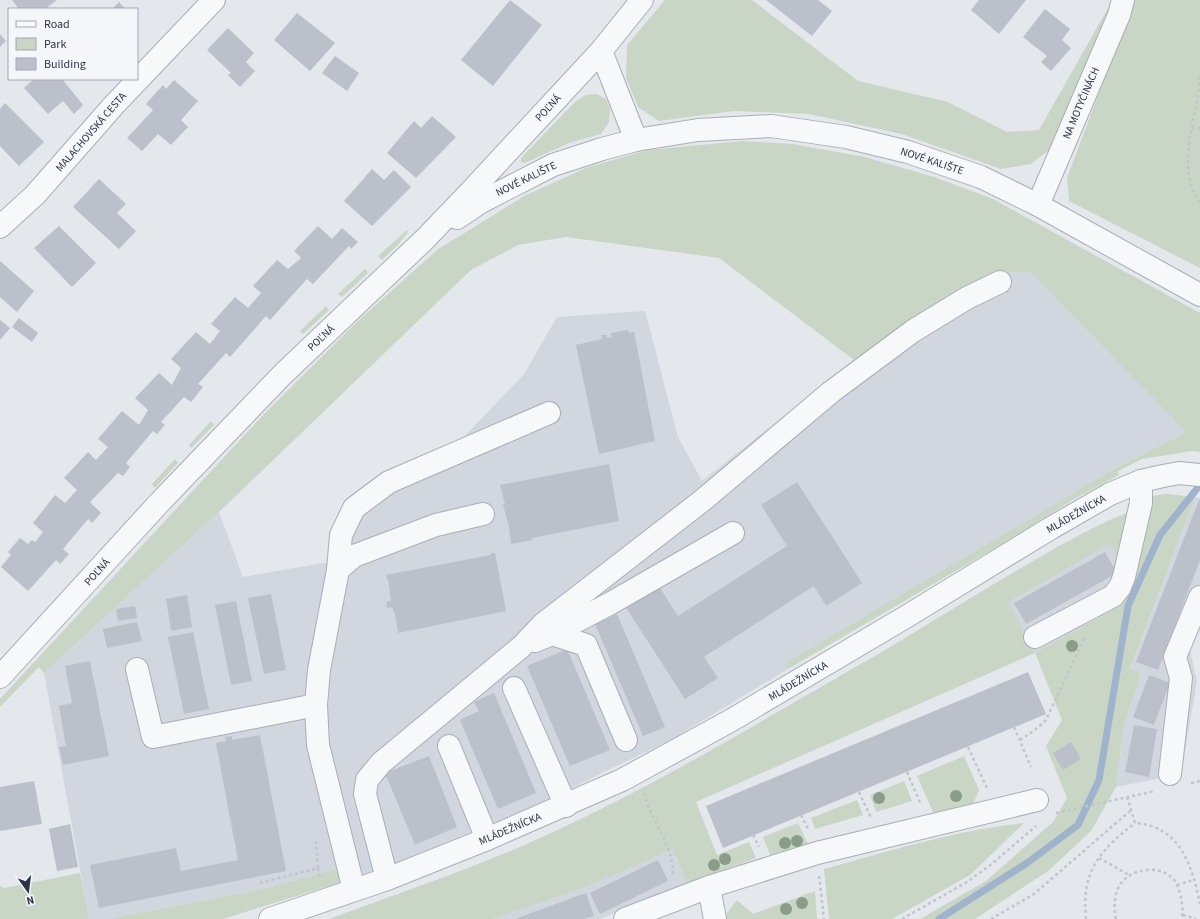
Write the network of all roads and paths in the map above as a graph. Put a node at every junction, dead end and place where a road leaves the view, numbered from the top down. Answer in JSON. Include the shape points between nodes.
{"nodes":[{"id":1,"x":214,"y":0,"type":"edge"},
{"id":2,"x":642,"y":0,"type":"edge"},
{"id":3,"x":1123,"y":0,"type":"edge"},
{"id":4,"x":601,"y":51,"type":"junction"},
{"id":5,"x":1200,"y":77,"type":"edge"},
{"id":6,"x":1192,"y":128,"type":"junction"},
{"id":7,"x":1200,"y":128,"type":"edge"},
{"id":8,"x":636,"y":140,"type":"junction"},
{"id":9,"x":1200,"y":202,"type":"edge"},
{"id":10,"x":1038,"y":205,"type":"junction"},
{"id":11,"x":2,"y":219,"type":"edge"},
{"id":12,"x":425,"y":239,"type":"junction"},
{"id":13,"x":1000,"y":282,"type":"dead end"},
{"id":14,"x":1200,"y":295,"type":"edge"},
{"id":15,"x":549,"y":413,"type":"dead end"},
{"id":16,"x":1190,"y":474,"type":"edge"},
{"id":17,"x":1141,"y":481,"type":"junction"},
{"id":18,"x":483,"y":514,"type":"dead end"},
{"id":19,"x":733,"y":533,"type":"dead end"},
{"id":20,"x":338,"y":570,"type":"junction"},
{"id":21,"x":1200,"y":597,"type":"edge"},
{"id":22,"x":1100,"y":604,"type":"junction"},
{"id":23,"x":548,"y":629,"type":"junction"},
{"id":24,"x":1035,"y":637,"type":"dead end"},
{"id":25,"x":137,"y":669,"type":"dead end"},
{"id":26,"x":0,"y":678,"type":"edge"},
{"id":27,"x":514,"y":688,"type":"dead end"},
{"id":28,"x":316,"y":705,"type":"junction"},
{"id":29,"x":1014,"y":727,"type":"dead end"},
{"id":30,"x":626,"y":740,"type":"dead end"},
{"id":31,"x":1020,"y":740,"type":"junction"},
{"id":32,"x":449,"y":746,"type":"dead end"},
{"id":33,"x":968,"y":747,"type":"dead end"},
{"id":34,"x":1031,"y":766,"type":"dead end"},
{"id":35,"x":907,"y":772,"type":"dead end"},
{"id":36,"x":1200,"y":781,"type":"edge"},
{"id":37,"x":1171,"y":783,"type":"junction"},
{"id":38,"x":988,"y":790,"type":"dead end"},
{"id":39,"x":644,"y":791,"type":"dead end"},
{"id":40,"x":1127,"y":797,"type":"junction"},
{"id":41,"x":1036,"y":800,"type":"dead end"},
{"id":42,"x":566,"y":806,"type":"junction"},
{"id":43,"x":1130,"y":811,"type":"junction"},
{"id":44,"x":1055,"y":813,"type":"dead end"},
{"id":45,"x":801,"y":815,"type":"dead end"},
{"id":46,"x":1135,"y":823,"type":"junction"},
{"id":47,"x":1037,"y":824,"type":"dead end"},
{"id":48,"x":930,"y":826,"type":"junction"},
{"id":49,"x":809,"y":832,"type":"dead end"},
{"id":50,"x":754,"y":835,"type":"dead end"},
{"id":51,"x":316,"y":838,"type":"dead end"},
{"id":52,"x":487,"y":839,"type":"junction"},
{"id":53,"x":760,"y":849,"type":"dead end"},
{"id":54,"x":817,"y":853,"type":"junction"},
{"id":55,"x":1099,"y":858,"type":"junction"},
{"id":56,"x":1129,"y":875,"type":"junction"},
{"id":57,"x":387,"y":879,"type":"junction"},
{"id":58,"x":1194,"y":880,"type":"junction"},
{"id":59,"x":260,"y":883,"type":"dead end"},
{"id":60,"x":1177,"y":885,"type":"junction"},
{"id":61,"x":709,"y":887,"type":"junction"},
{"id":62,"x":354,"y":890,"type":"junction"},
{"id":63,"x":673,"y":900,"type":"junction"},
{"id":64,"x":1200,"y":904,"type":"edge"},
{"id":65,"x":1183,"y":915,"type":"junction"},
{"id":66,"x":270,"y":919,"type":"edge"},
{"id":67,"x":625,"y":919,"type":"edge"},
{"id":68,"x":715,"y":919,"type":"edge"},
{"id":69,"x":824,"y":919,"type":"edge"},
{"id":70,"x":902,"y":919,"type":"edge"},
{"id":71,"x":991,"y":919,"type":"edge"},
{"id":72,"x":1086,"y":919,"type":"edge"},
{"id":73,"x":1116,"y":919,"type":"edge"},
{"id":74,"x":1182,"y":919,"type":"edge"},
{"id":75,"x":1196,"y":919,"type":"edge"}],
"edges":[{"from":1,"to":11,"type":"street","name":"MALACHOVSKÁ CESTA","via":[[35,195]]},
{"from":2,"to":4,"type":"street","name":"POĽNÁ"},
{"from":3,"to":10,"type":"street","name":"NA MOTYČINÁCH","via":[[1119,15]]},
{"from":4,"to":8,"type":"street"},
{"from":4,"to":12,"type":"street","name":"POĽNÁ"},
{"from":5,"to":6,"type":"path"},
{"from":6,"to":7,"type":"path"},
{"from":6,"to":9,"type":"path","via":[[1188,168],[1191,187]]},
{"from":8,"to":10,"type":"street","name":"NOVÉ KALIŠTE","via":[[698,130],[771,126],[846,137],[908,152],[981,177]]},
{"from":8,"to":12,"type":"street","name":"NOVÉ KALIŠTE","via":[[553,165],[481,202]]},
{"from":10,"to":14,"type":"street","name":"NOVÉ KALIŠTE"},
{"from":12,"to":26,"type":"street","name":"POĽNÁ","via":[[283,374],[159,503]]},
{"from":13,"to":23,"type":"street","via":[[913,330],[831,392]]},
{"from":15,"to":20,"type":"street","via":[[389,482],[354,508],[340,535]]},
{"from":16,"to":17,"type":"street","name":"MLÁDEŽNÍCKA"},
{"from":17,"to":22,"type":"street","via":[[1141,503],[1124,577],[1113,596]]},
{"from":17,"to":42,"type":"street","name":"MLÁDEŽNÍCKA","via":[[1110,494],[1051,528],[730,721],[622,780]]},
{"from":18,"to":20,"type":"street","via":[[436,525],[354,556]]},
{"from":19,"to":23,"type":"street"},
{"from":20,"to":28,"type":"street","via":[[319,670]]},
{"from":21,"to":37,"type":"street","via":[[1175,657],[1181,678]]},
{"from":22,"to":24,"type":"street"},
{"from":22,"to":31,"type":"path","via":[[1046,720]]},
{"from":23,"to":30,"type":"street","via":[[586,645]]},
{"from":23,"to":57,"type":"street","via":[[521,647],[381,763],[367,780],[366,801]]},
{"from":25,"to":28,"type":"street","via":[[153,737]]},
{"from":27,"to":42,"type":"street"},
{"from":28,"to":62,"type":"street","via":[[318,745]]},
{"from":29,"to":31,"type":"path"},
{"from":31,"to":34,"type":"path"},
{"from":32,"to":52,"type":"street"},
{"from":33,"to":38,"type":"path"},
{"from":35,"to":48,"type":"path"},
{"from":36,"to":37,"type":"path"},
{"from":37,"to":40,"type":"path"},
{"from":39,"to":63,"type":"path","via":[[654,822],[670,850]]},
{"from":40,"to":43,"type":"path"},
{"from":40,"to":44,"type":"path"},
{"from":41,"to":48,"type":"street"},
{"from":42,"to":52,"type":"street","name":"MLÁDEŽNÍCKA"},
{"from":43,"to":46,"type":"path"},
{"from":43,"to":71,"type":"path","via":[[1034,894]]},
{"from":45,"to":49,"type":"path"},
{"from":46,"to":55,"type":"path","via":[[1108,846]]},
{"from":46,"to":58,"type":"path","via":[[1149,824],[1174,839],[1185,856]]},
{"from":47,"to":70,"type":"path","via":[[967,882]]},
{"from":48,"to":54,"type":"street"},
{"from":50,"to":53,"type":"path"},
{"from":51,"to":59,"type":"path","via":[[318,868]]},
{"from":52,"to":57,"type":"street","name":"MLÁDEŽNÍCKA"},
{"from":54,"to":61,"type":"street"},
{"from":54,"to":69,"type":"path"},
{"from":55,"to":56,"type":"path"},
{"from":55,"to":72,"type":"path","via":[[1086,883]]},
{"from":56,"to":60,"type":"path","via":[[1144,870],[1162,872],[1171,876]]},
{"from":56,"to":73,"type":"path","via":[[1121,882],[1116,893]]},
{"from":57,"to":62,"type":"street","name":"MLÁDEŽNÍCKA"},
{"from":58,"to":60,"type":"path"},
{"from":58,"to":64,"type":"path"},
{"from":60,"to":65,"type":"path"},
{"from":61,"to":63,"type":"street"},
{"from":61,"to":68,"type":"street"},
{"from":62,"to":66,"type":"street","name":"MLÁDEŽNÍCKA"},
{"from":63,"to":67,"type":"street"},
{"from":65,"to":74,"type":"path"},
{"from":65,"to":75,"type":"path"}]}
